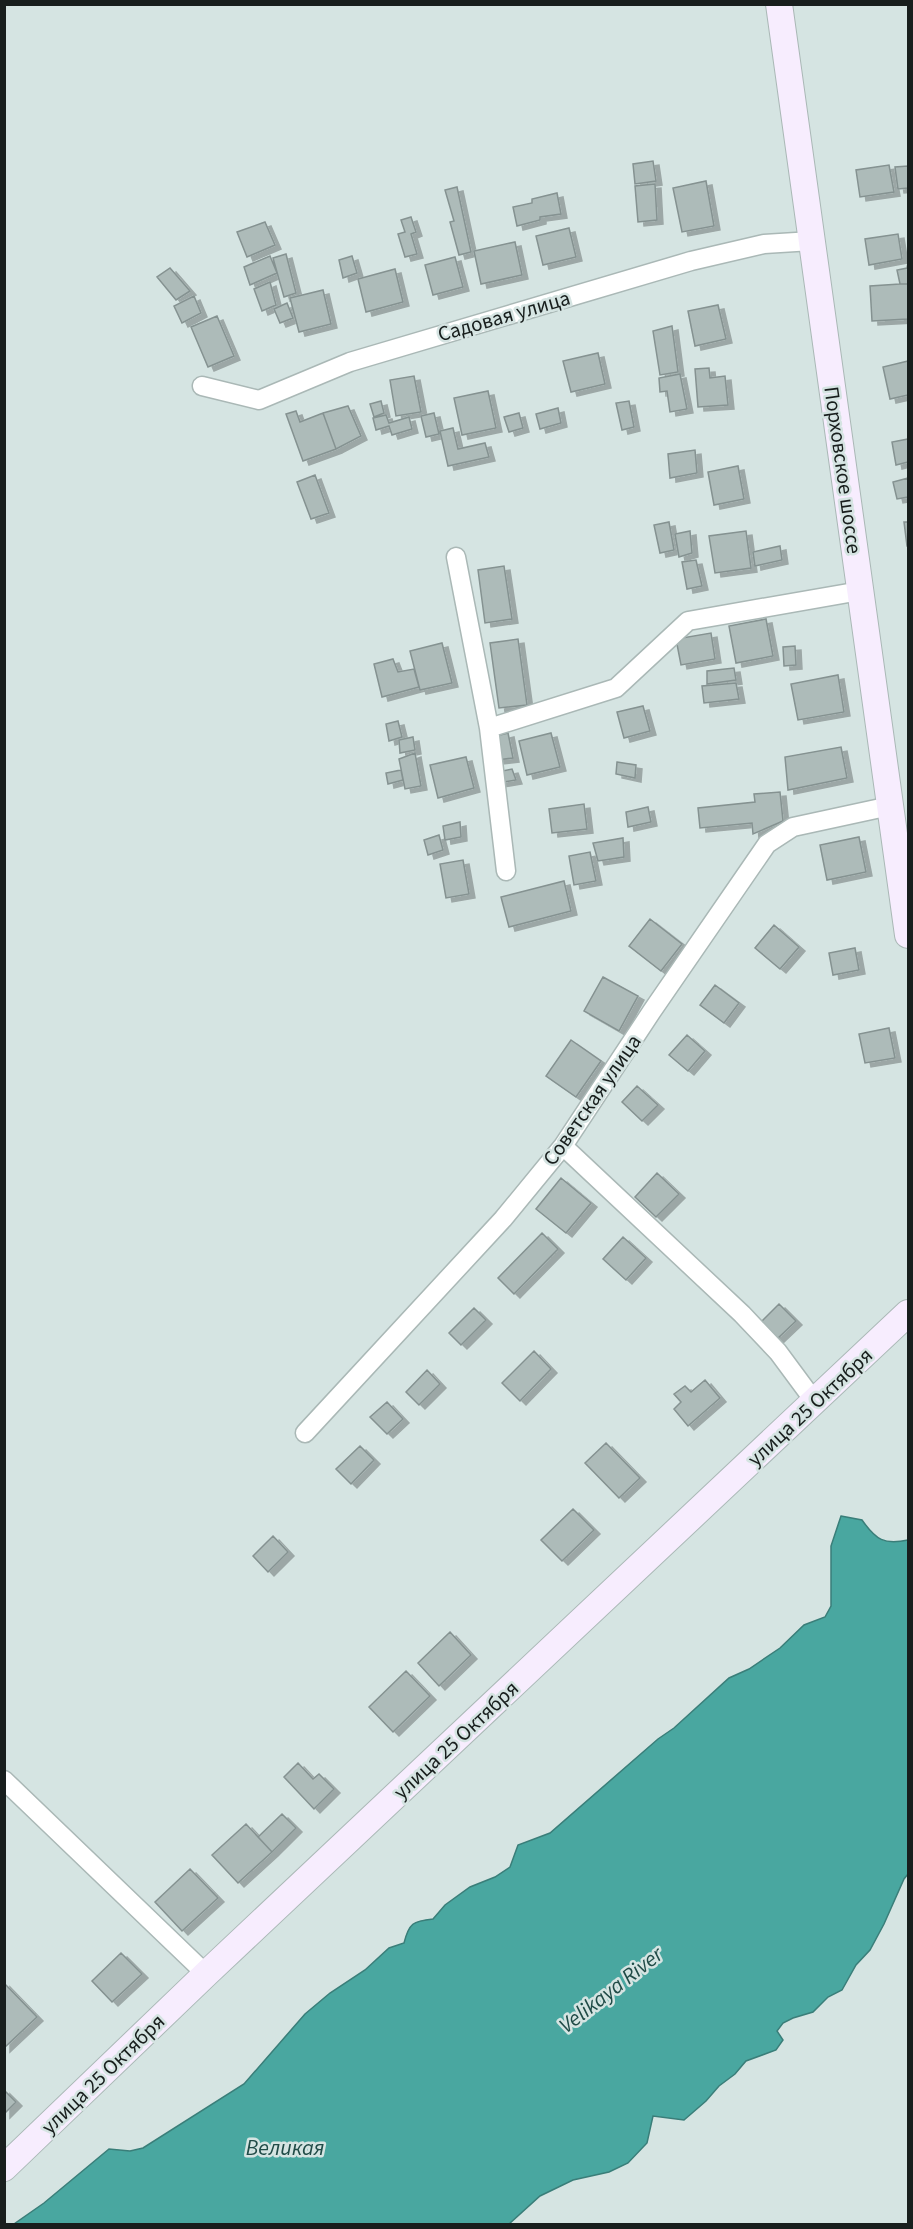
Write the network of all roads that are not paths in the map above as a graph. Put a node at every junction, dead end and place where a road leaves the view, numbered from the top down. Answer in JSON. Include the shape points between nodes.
{"nodes":[{"id":1,"x":779,"y":4,"type":"edge"},
{"id":2,"x":812,"y":241,"type":"junction"},
{"id":3,"x":202,"y":386,"type":"dead end"},
{"id":4,"x":456,"y":557,"type":"dead end"},
{"id":5,"x":860,"y":591,"type":"junction"},
{"id":6,"x":489,"y":728,"type":"junction"},
{"id":7,"x":890,"y":806,"type":"junction"},
{"id":8,"x":506,"y":871,"type":"dead end"},
{"id":9,"x":909,"y":935,"type":"edge"},
{"id":10,"x":563,"y":1146,"type":"junction"},
{"id":11,"x":909,"y":1313,"type":"edge"},
{"id":12,"x":815,"y":1402,"type":"junction"},
{"id":13,"x":305,"y":1433,"type":"dead end"},
{"id":14,"x":4,"y":1780,"type":"edge"},
{"id":15,"x":206,"y":1974,"type":"junction"},
{"id":16,"x":4,"y":2168,"type":"edge"}],
"edges":[{"from":1,"to":2,"type":"main road","name":"Порховское шоссе"},
{"from":2,"to":3,"type":"street","name":"Садовая улица","via":[[764,244],[691,261],[350,362],[259,400]]},
{"from":2,"to":5,"type":"main road","name":"Порховское шоссе"},
{"from":4,"to":6,"type":"street"},
{"from":5,"to":6,"type":"street","via":[[688,621],[616,688]]},
{"from":5,"to":7,"type":"main road","name":"Порховское шоссе"},
{"from":6,"to":8,"type":"street"},
{"from":7,"to":9,"type":"main road","name":"Порховское шоссе"},
{"from":7,"to":10,"type":"street","name":"Советская улица","via":[[793,827],[767,844]]},
{"from":10,"to":12,"type":"street","via":[[742,1314],[778,1352]]},
{"from":10,"to":13,"type":"street","name":"Советская улица","via":[[503,1219]]},
{"from":11,"to":12,"type":"main road","name":"улица 25 Октября"},
{"from":12,"to":15,"type":"main road","name":"улица 25 Октября"},
{"from":14,"to":15,"type":"street"},
{"from":15,"to":16,"type":"main road","name":"улица 25 Октября"}]}
